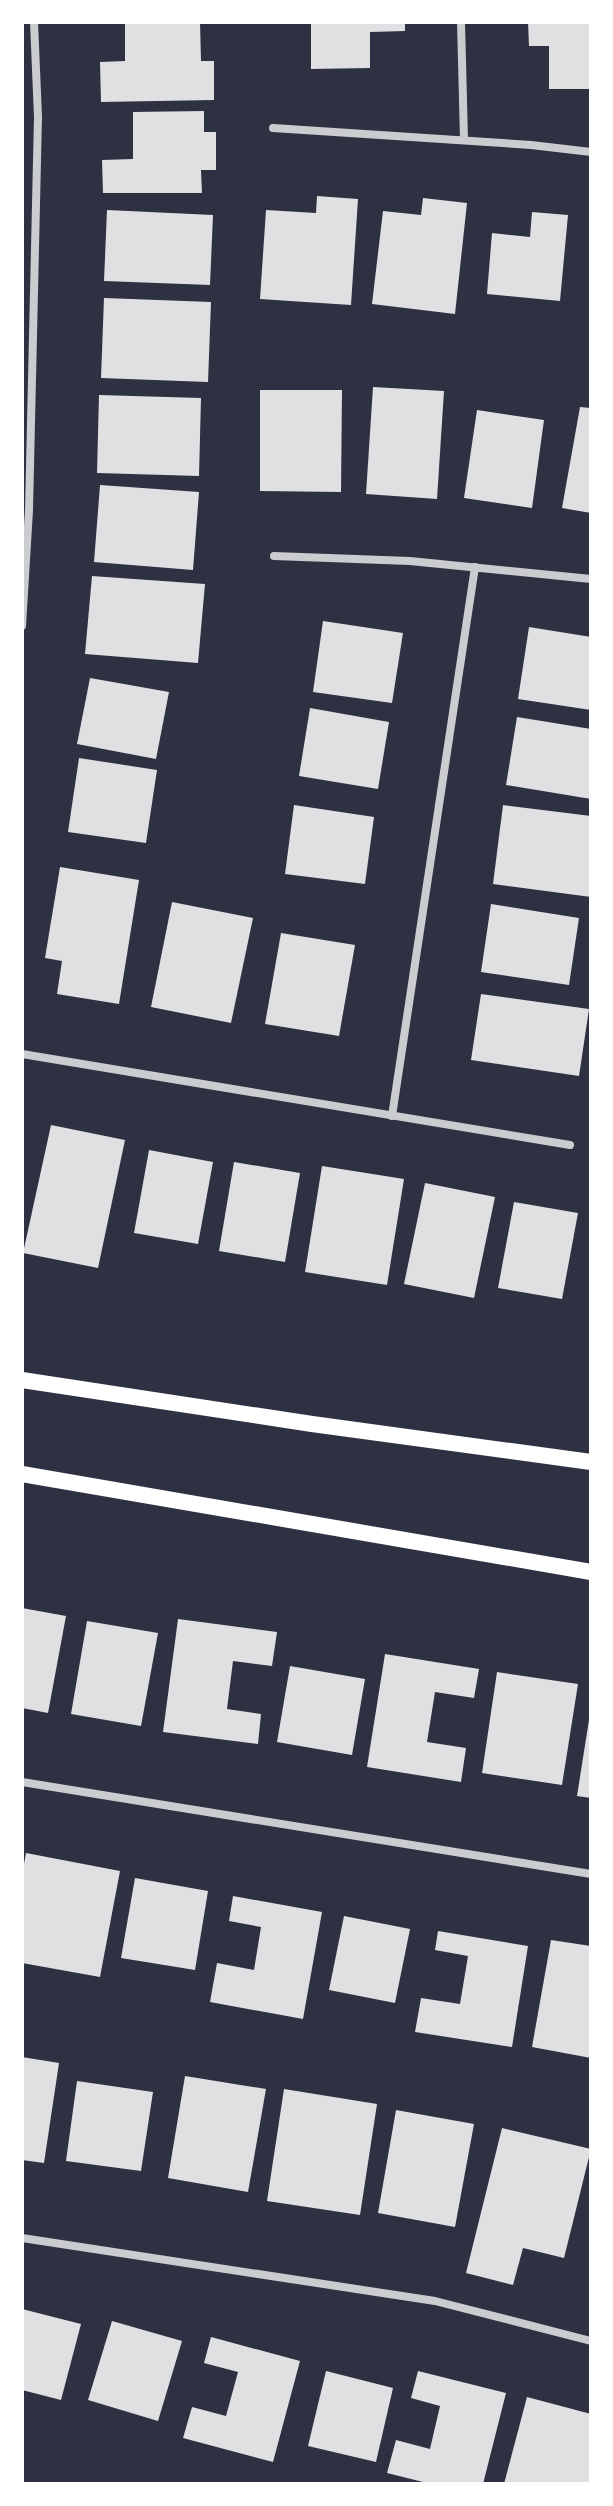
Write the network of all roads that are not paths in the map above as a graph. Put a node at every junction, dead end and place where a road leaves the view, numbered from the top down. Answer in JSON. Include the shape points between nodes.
{"nodes":[{"id":1,"x":34,"y":22,"type":"edge"},
{"id":2,"x":461,"y":22,"type":"edge"},
{"id":3,"x":273,"y":128,"type":"dead end"},
{"id":4,"x":464,"y":140,"type":"junction"},
{"id":5,"x":591,"y":152,"type":"edge"},
{"id":6,"x":274,"y":556,"type":"dead end"},
{"id":7,"x":475,"y":567,"type":"junction"},
{"id":8,"x":591,"y":579,"type":"edge"},
{"id":9,"x":22,"y":626,"type":"edge"},
{"id":10,"x":22,"y":1054,"type":"edge"},
{"id":11,"x":392,"y":1116,"type":"junction"},
{"id":12,"x":570,"y":1145,"type":"dead end"},
{"id":13,"x":22,"y":1380,"type":"edge"},
{"id":14,"x":591,"y":1462,"type":"edge"},
{"id":15,"x":22,"y":1474,"type":"edge"},
{"id":16,"x":591,"y":1572,"type":"edge"},
{"id":17,"x":22,"y":1782,"type":"edge"},
{"id":18,"x":591,"y":1874,"type":"edge"},
{"id":19,"x":22,"y":2238,"type":"edge"},
{"id":20,"x":591,"y":2341,"type":"edge"}],
"edges":[{"from":1,"to":9,"type":"street","via":[[38,117]]},
{"from":2,"to":4,"type":"street"},
{"from":3,"to":4,"type":"street"},
{"from":4,"to":5,"type":"street"},
{"from":6,"to":7,"type":"street"},
{"from":7,"to":8,"type":"street"},
{"from":7,"to":11,"type":"street"},
{"from":10,"to":11,"type":"street"},
{"from":11,"to":12,"type":"street"},
{"from":13,"to":14,"type":"main road"},
{"from":15,"to":16,"type":"main road"},
{"from":17,"to":18,"type":"street"},
{"from":19,"to":20,"type":"street","via":[[435,2301]]}]}
